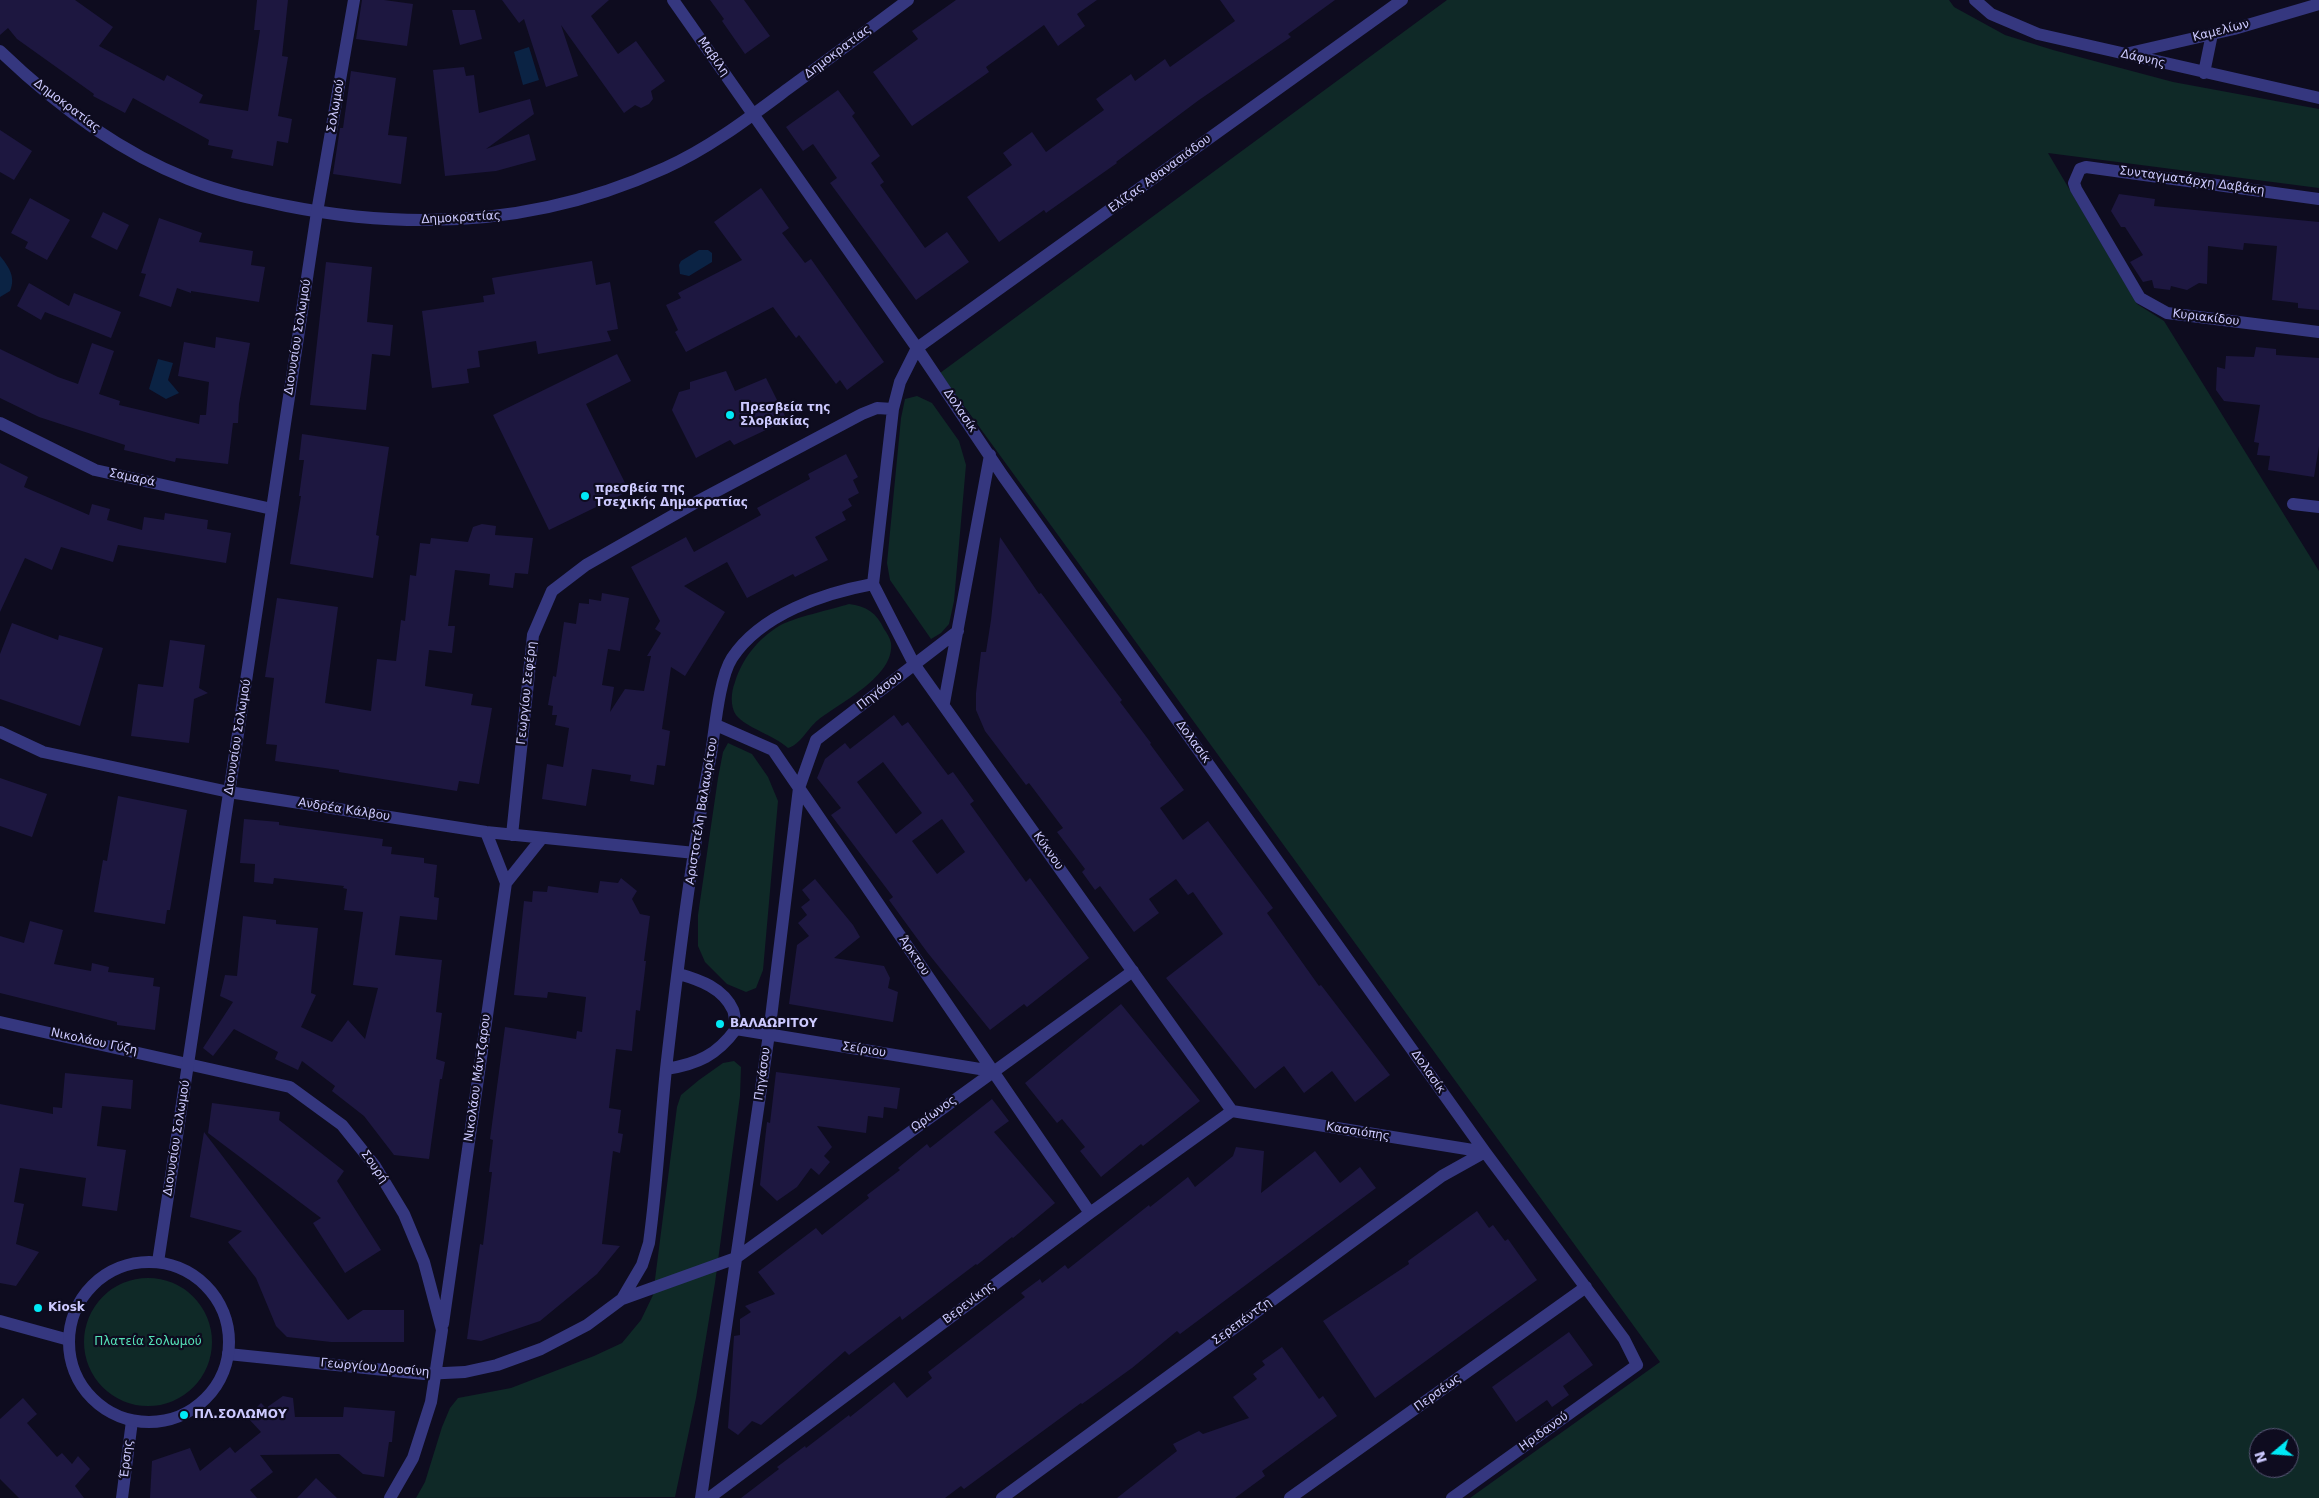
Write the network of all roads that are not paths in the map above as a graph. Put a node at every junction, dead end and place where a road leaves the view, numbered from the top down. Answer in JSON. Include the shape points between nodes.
{"nodes":[{"id":1,"x":354,"y":0,"type":"edge"},
{"id":2,"x":673,"y":0,"type":"edge"},
{"id":3,"x":908,"y":0,"type":"edge"},
{"id":4,"x":1402,"y":0,"type":"edge"},
{"id":5,"x":1975,"y":0,"type":"edge"},
{"id":6,"x":2319,"y":4,"type":"edge"},
{"id":7,"x":2212,"y":34,"type":"junction"},
{"id":8,"x":0,"y":50,"type":"edge"},
{"id":9,"x":2122,"y":55,"type":"junction"},
{"id":10,"x":2204,"y":73,"type":"junction"},
{"id":11,"x":2319,"y":98,"type":"edge"},
{"id":12,"x":754,"y":115,"type":"junction"},
{"id":13,"x":2074,"y":183,"type":"joint"},
{"id":14,"x":2319,"y":199,"type":"edge"},
{"id":15,"x":317,"y":212,"type":"junction"},
{"id":16,"x":2319,"y":332,"type":"edge"},
{"id":17,"x":917,"y":348,"type":"junction"},
{"id":18,"x":893,"y":409,"type":"junction"},
{"id":19,"x":0,"y":423,"type":"edge"},
{"id":20,"x":990,"y":455,"type":"junction"},
{"id":21,"x":2293,"y":504,"type":"dead end"},
{"id":22,"x":2319,"y":507,"type":"edge"},
{"id":23,"x":272,"y":509,"type":"junction"},
{"id":24,"x":873,"y":584,"type":"junction"},
{"id":25,"x":958,"y":631,"type":"junction"},
{"id":26,"x":914,"y":664,"type":"junction"},
{"id":27,"x":944,"y":703,"type":"junction"},
{"id":28,"x":716,"y":725,"type":"junction"},
{"id":29,"x":0,"y":732,"type":"edge"},
{"id":30,"x":799,"y":788,"type":"junction"},
{"id":31,"x":230,"y":792,"type":"junction"},
{"id":32,"x":486,"y":832,"type":"junction"},
{"id":33,"x":512,"y":835,"type":"junction"},
{"id":34,"x":542,"y":838,"type":"junction"},
{"id":35,"x":695,"y":853,"type":"junction"},
{"id":36,"x":506,"y":883,"type":"junction"},
{"id":37,"x":1133,"y":971,"type":"junction"},
{"id":38,"x":679,"y":974,"type":"junction"},
{"id":39,"x":0,"y":1022,"type":"edge"},
{"id":40,"x":736,"y":1029,"type":"junction"},
{"id":41,"x":769,"y":1034,"type":"junction"},
{"id":42,"x":188,"y":1062,"type":"junction"},
{"id":43,"x":666,"y":1069,"type":"junction"},
{"id":44,"x":992,"y":1071,"type":"junction"},
{"id":45,"x":1232,"y":1111,"type":"junction"},
{"id":46,"x":1485,"y":1152,"type":"junction"},
{"id":47,"x":1090,"y":1213,"type":"junction"},
{"id":48,"x":736,"y":1258,"type":"junction"},
{"id":49,"x":158,"y":1262,"type":"junction"},
{"id":50,"x":1586,"y":1287,"type":"junction"},
{"id":51,"x":622,"y":1299,"type":"junction"},
{"id":52,"x":0,"y":1321,"type":"edge"},
{"id":53,"x":442,"y":1330,"type":"junction"},
{"id":54,"x":69,"y":1340,"type":"junction"},
{"id":55,"x":228,"y":1354,"type":"junction"},
{"id":56,"x":1637,"y":1366,"type":"joint"},
{"id":57,"x":436,"y":1374,"type":"junction"},
{"id":58,"x":132,"y":1421,"type":"junction"},
{"id":59,"x":122,"y":1498,"type":"edge"},
{"id":60,"x":390,"y":1498,"type":"edge"},
{"id":61,"x":700,"y":1498,"type":"edge"},
{"id":62,"x":709,"y":1498,"type":"edge"},
{"id":63,"x":1002,"y":1498,"type":"edge"},
{"id":64,"x":1290,"y":1498,"type":"edge"},
{"id":65,"x":1452,"y":1498,"type":"edge"}],
"edges":[{"from":1,"to":15,"type":"street","name":"Σολωμού"},
{"from":2,"to":12,"type":"street","name":"Μαβίλη"},
{"from":3,"to":12,"type":"street","name":"Δημοκρατίας"},
{"from":4,"to":17,"type":"street","name":"Ελίζας Αθανασιάδου"},
{"from":5,"to":9,"type":"street","name":"Δάφνης","via":[[1990,14],[2038,34]]},
{"from":6,"to":7,"type":"street","name":"Καμελίων"},
{"from":7,"to":9,"type":"street","name":"Καμελίων"},
{"from":7,"to":10,"type":"street"},
{"from":8,"to":15,"type":"street","name":"Δημοκρατίας","via":[[83,121],[147,159],[187,179],[232,194]]},
{"from":9,"to":10,"type":"street","name":"Δάφνης"},
{"from":10,"to":11,"type":"street","name":"Δάφνης"},
{"from":12,"to":15,"type":"street","name":"Δημοκρατίας","via":[[706,147],[668,167],[580,201],[546,209],[481,219],[439,221]]},
{"from":12,"to":17,"type":"street","name":"Δολασίκ"},
{"from":13,"to":14,"type":"street","name":"Συνταγματάρχη Δαβάκη","via":[[2080,169],[2086,167]]},
{"from":13,"to":16,"type":"street","name":"Κυριακίδου","via":[[2140,298],[2151,306],[2166,313]]},
{"from":15,"to":23,"type":"street","name":"Διονυσίου Σολωμού"},
{"from":17,"to":18,"type":"street","via":[[900,382]]},
{"from":17,"to":20,"type":"street","name":"Δολασίκ"},
{"from":18,"to":24,"type":"street"},
{"from":18,"to":33,"type":"street","name":"Γεωργίου Σεφέρη","via":[[877,408],[862,414],[700,500],[586,565],[552,591],[533,635]]},
{"from":19,"to":23,"type":"street","name":"Σαμαρά","via":[[95,470]]},
{"from":20,"to":25,"type":"street"},
{"from":20,"to":46,"type":"street","name":"Δολασίκ"},
{"from":21,"to":22,"type":"street"},
{"from":23,"to":31,"type":"street","name":"Διονυσίου Σολωμού"},
{"from":24,"to":26,"type":"street","name":"Κύκνου"},
{"from":24,"to":28,"type":"street","name":"Αριστοτέλη Βαλαωρίτου","via":[[839,590],[773,619],[755,632],[732,658],[724,678]]},
{"from":25,"to":26,"type":"street","name":"Πηγάσου"},
{"from":25,"to":27,"type":"street"},
{"from":26,"to":27,"type":"street","name":"Κύκνου"},
{"from":26,"to":30,"type":"street","name":"Πηγάσου","via":[[816,740]]},
{"from":27,"to":37,"type":"street","name":"Κύκνου"},
{"from":28,"to":30,"type":"street","name":"Άρκτου","via":[[774,750]]},
{"from":28,"to":35,"type":"street","name":"Αριστοτέλη Βαλαωρίτου"},
{"from":29,"to":31,"type":"street","name":"Ανδρέα Κάλβου","via":[[43,752]]},
{"from":30,"to":41,"type":"street","name":"Πηγάσου"},
{"from":30,"to":44,"type":"street","name":"Άρκτου"},
{"from":31,"to":32,"type":"street","name":"Ανδρέα Κάλβου"},
{"from":31,"to":42,"type":"street","name":"Διονυσίου Σολωμού"},
{"from":32,"to":33,"type":"street","name":"Ανδρέα Κάλβου"},
{"from":32,"to":36,"type":"street"},
{"from":33,"to":34,"type":"street","name":"Ανδρέα Κάλβου"},
{"from":34,"to":35,"type":"street","name":"Ανδρέα Κάλβου"},
{"from":34,"to":36,"type":"street"},
{"from":35,"to":38,"type":"street","name":"Αριστοτέλη Βαλαωρίτου"},
{"from":36,"to":53,"type":"street","name":"Νικολάου Μάντζαρου"},
{"from":37,"to":44,"type":"street","name":"Ωρίωνος"},
{"from":37,"to":45,"type":"street","name":"Κύκνου"},
{"from":38,"to":40,"type":"street","via":[[704,981],[720,994],[733,1010]]},
{"from":38,"to":43,"type":"street","name":"Αριστοτέλη Βαλαωρίτου"},
{"from":39,"to":42,"type":"street","name":"Νικολάου Γύζη"},
{"from":40,"to":41,"type":"street","name":"Σείριου"},
{"from":40,"to":43,"type":"street","via":[[724,1045],[703,1059]]},
{"from":41,"to":44,"type":"street","name":"Σείριου"},
{"from":41,"to":48,"type":"street","name":"Πηγάσου"},
{"from":42,"to":49,"type":"street","name":"Διονυσίου Σολωμού"},
{"from":42,"to":53,"type":"street","name":"Σουρή","via":[[290,1087],[342,1125],[375,1166],[404,1214],[424,1262]]},
{"from":43,"to":51,"type":"street","name":"Αριστοτέλη Βαλαωρίτου","via":[[649,1243],[642,1265]]},
{"from":44,"to":47,"type":"street","name":"Άρκτου"},
{"from":44,"to":48,"type":"street","name":"Ωρίωνος"},
{"from":45,"to":46,"type":"street","name":"Κασσιόπης"},
{"from":45,"to":47,"type":"street","name":"Βερενίκης"},
{"from":46,"to":50,"type":"street","name":"Δολασίκ"},
{"from":46,"to":63,"type":"street","name":"Σερεπέντζη","via":[[1442,1176]]},
{"from":47,"to":62,"type":"street","name":"Βερενίκης"},
{"from":48,"to":51,"type":"street","name":"Γεωργίου Δροσίνη"},
{"from":48,"to":61,"type":"street","name":"Πηγάσου"},
{"from":49,"to":54,"type":"street","via":[[139,1262],[121,1267],[90,1288],[75,1312]]},
{"from":49,"to":55,"type":"street","via":[[189,1272],[212,1294],[227,1322]]},
{"from":50,"to":56,"type":"street","name":"Δολασίκ","via":[[1624,1339]]},
{"from":50,"to":64,"type":"street","name":"Περσέως"},
{"from":51,"to":57,"type":"street","name":"Γεωργίου Δροσίνη","via":[[587,1325],[542,1349],[497,1365]]},
{"from":52,"to":54,"type":"street"},
{"from":53,"to":57,"type":"street","name":"Σουρή"},
{"from":54,"to":58,"type":"street","via":[[74,1371],[86,1392],[103,1408]]},
{"from":55,"to":57,"type":"street","name":"Γεωργίου Δροσίνη"},
{"from":55,"to":58,"type":"street","via":[[224,1372],[214,1389],[194,1408],[169,1420],[151,1423]]},
{"from":56,"to":65,"type":"street","name":"Ηριδανού"},
{"from":57,"to":60,"type":"street","name":"Σουρή","via":[[414,1458]]},
{"from":58,"to":59,"type":"street","name":"Έρσης"}]}
